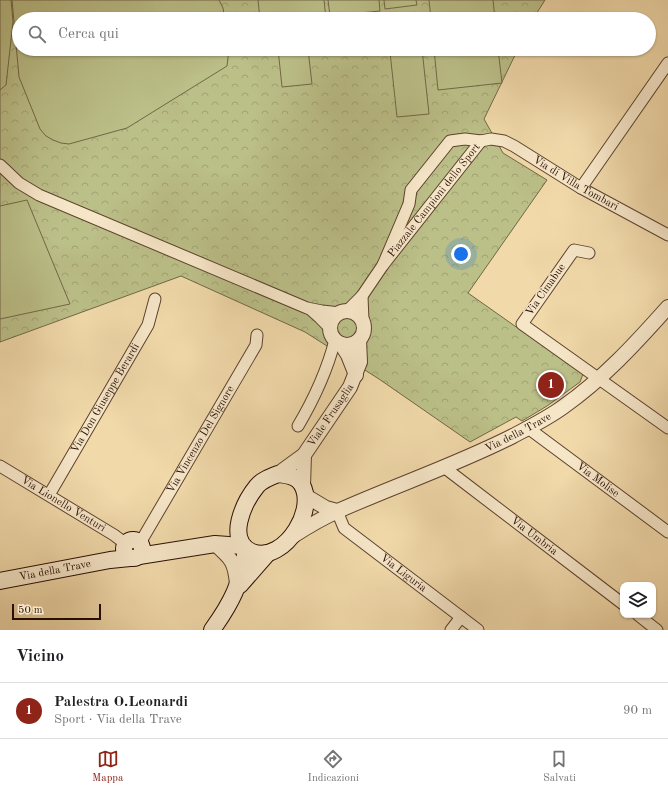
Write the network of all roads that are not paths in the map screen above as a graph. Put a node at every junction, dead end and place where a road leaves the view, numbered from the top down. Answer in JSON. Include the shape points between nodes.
{"nodes":[{"id":1,"x":668,"y":63,"type":"edge"},
{"id":2,"x":481,"y":141,"type":"junction"},
{"id":3,"x":0,"y":164,"type":"edge"},
{"id":4,"x":582,"y":188,"type":"junction"},
{"id":5,"x":668,"y":235,"type":"edge"},
{"id":6,"x":589,"y":253,"type":"dead end"},
{"id":7,"x":383,"y":265,"type":"junction"},
{"id":8,"x":362,"y":296,"type":"junction"},
{"id":9,"x":155,"y":299,"type":"dead end"},
{"id":10,"x":668,"y":307,"type":"edge"},
{"id":11,"x":307,"y":308,"type":"junction"},
{"id":12,"x":343,"y":312,"type":"junction"},
{"id":13,"x":363,"y":321,"type":"junction"},
{"id":14,"x":257,"y":335,"type":"dead end"},
{"id":15,"x":335,"y":338,"type":"junction"},
{"id":16,"x":359,"y":340,"type":"junction"},
{"id":17,"x":356,"y":375,"type":"junction"},
{"id":18,"x":599,"y":379,"type":"junction"},
{"id":19,"x":298,"y":426,"type":"dead end"},
{"id":20,"x":528,"y":428,"type":"junction"},
{"id":21,"x":668,"y":428,"type":"edge"},
{"id":22,"x":304,"y":455,"type":"junction"},
{"id":23,"x":0,"y":466,"type":"edge"},
{"id":24,"x":444,"y":468,"type":"junction"},
{"id":25,"x":278,"y":474,"type":"junction"},
{"id":26,"x":304,"y":491,"type":"junction"},
{"id":27,"x":49,"y":495,"type":"junction"},
{"id":28,"x":337,"y":511,"type":"junction"},
{"id":29,"x":239,"y":519,"type":"junction"},
{"id":30,"x":668,"y":532,"type":"edge"},
{"id":31,"x":293,"y":536,"type":"junction"},
{"id":32,"x":215,"y":544,"type":"junction"},
{"id":33,"x":244,"y":547,"type":"junction"},
{"id":34,"x":133,"y":549,"type":"junction"},
{"id":35,"x":268,"y":553,"type":"junction"},
{"id":36,"x":0,"y":582,"type":"edge"},
{"id":37,"x":238,"y":588,"type":"junction"},
{"id":38,"x":620,"y":602,"type":"edge"},
{"id":39,"x":461,"y":617,"type":"junction"},
{"id":40,"x":642,"y":618,"type":"edge"},
{"id":41,"x":212,"y":630,"type":"edge"},
{"id":42,"x":451,"y":630,"type":"edge"},
{"id":43,"x":478,"y":630,"type":"edge"},
{"id":44,"x":657,"y":630,"type":"edge"}],
"edges":[{"from":1,"to":4,"type":"street"},
{"from":2,"to":4,"type":"street","name":"Via di Villa Tombari","via":[[491,139],[514,146]]},
{"from":2,"to":7,"type":"street","name":"Piazzale Campioni dello Sport"},
{"from":2,"to":7,"type":"street","name":"Piazzale Campioni dello Sport","via":[[450,140],[411,190],[409,204]]},
{"from":3,"to":11,"type":"street","via":[[18,183],[39,195]]},
{"from":4,"to":5,"type":"street","name":"Via di Villa Tombari"},
{"from":6,"to":18,"type":"street","name":"Via Cimabue","via":[[574,250],[522,324]]},
{"from":7,"to":8,"type":"street","name":"Viale Frusaglia"},
{"from":8,"to":12,"type":"street","name":"Viale Frusaglia"},
{"from":8,"to":13,"type":"street","name":"Viale Frusaglia"},
{"from":9,"to":27,"type":"street","name":"Via Don Giuseppe Berardi","via":[[148,325]]},
{"from":10,"to":18,"type":"street","name":"Via della Trave"},
{"from":11,"to":12,"type":"street"},
{"from":11,"to":15,"type":"street","name":"Viale Frusaglia","via":[[320,318]]},
{"from":12,"to":13,"type":"street","via":[[353,312]]},
{"from":12,"to":15,"type":"street","name":"Viale Frusaglia","via":[[334,316],[331,322]]},
{"from":13,"to":16,"type":"street","name":"Viale Frusaglia","via":[[363,334]]},
{"from":14,"to":34,"type":"street","name":"Via Vincenzo Del Signore","via":[[256,345]]},
{"from":15,"to":16,"type":"street","via":[[347,345]]},
{"from":15,"to":17,"type":"street","name":"Viale Frusaglia","via":[[348,355]]},
{"from":15,"to":19,"type":"street","name":"Viale Frusaglia","via":[[326,370],[312,403]]},
{"from":16,"to":17,"type":"street","name":"Viale Frusaglia","via":[[361,353]]},
{"from":17,"to":22,"type":"street","name":"Viale Frusaglia"},
{"from":18,"to":20,"type":"street","name":"Via della Trave","via":[[562,408]]},
{"from":18,"to":21,"type":"street"},
{"from":20,"to":24,"type":"street","name":"Via della Trave"},
{"from":20,"to":30,"type":"street","name":"Via Molise"},
{"from":22,"to":25,"type":"street","name":"Viale Frusaglia"},
{"from":22,"to":26,"type":"street","name":"Viale Frusaglia"},
{"from":23,"to":27,"type":"street","name":"Via Lionello Venturi"},
{"from":24,"to":28,"type":"street","name":"Via della Trave"},
{"from":24,"to":38,"type":"street","name":"Via Umbria"},
{"from":25,"to":26,"type":"main road","via":[[297,479]]},
{"from":25,"to":29,"type":"main road","via":[[269,477],[258,486],[246,502]]},
{"from":26,"to":28,"type":"street","via":[[326,508]]},
{"from":26,"to":31,"type":"main road","name":"Via della Trave","via":[[305,509]]},
{"from":27,"to":34,"type":"street","name":"Via Lionello Venturi"},
{"from":28,"to":31,"type":"street","name":"Via della Trave"},
{"from":28,"to":39,"type":"street","name":"Via Liguria","via":[[344,528]]},
{"from":29,"to":32,"type":"main road","via":[[224,538]]},
{"from":29,"to":33,"type":"main road","via":[[239,540]]},
{"from":31,"to":35,"type":"main road","name":"Via della Trave","via":[[278,549]]},
{"from":32,"to":33,"type":"main road"},
{"from":32,"to":34,"type":"main road","via":[[165,551]]},
{"from":32,"to":37,"type":"street","via":[[232,560],[236,569]]},
{"from":33,"to":35,"type":"main road","via":[[255,553]]},
{"from":33,"to":37,"type":"main road"},
{"from":34,"to":36,"type":"main road","name":"Via della Trave","via":[[110,560]]},
{"from":35,"to":37,"type":"main road","name":"Via della Trave"},
{"from":37,"to":41,"type":"main road"},
{"from":39,"to":42,"type":"street"},
{"from":39,"to":43,"type":"street","name":"Via Liguria"},
{"from":40,"to":44,"type":"street"}]}
